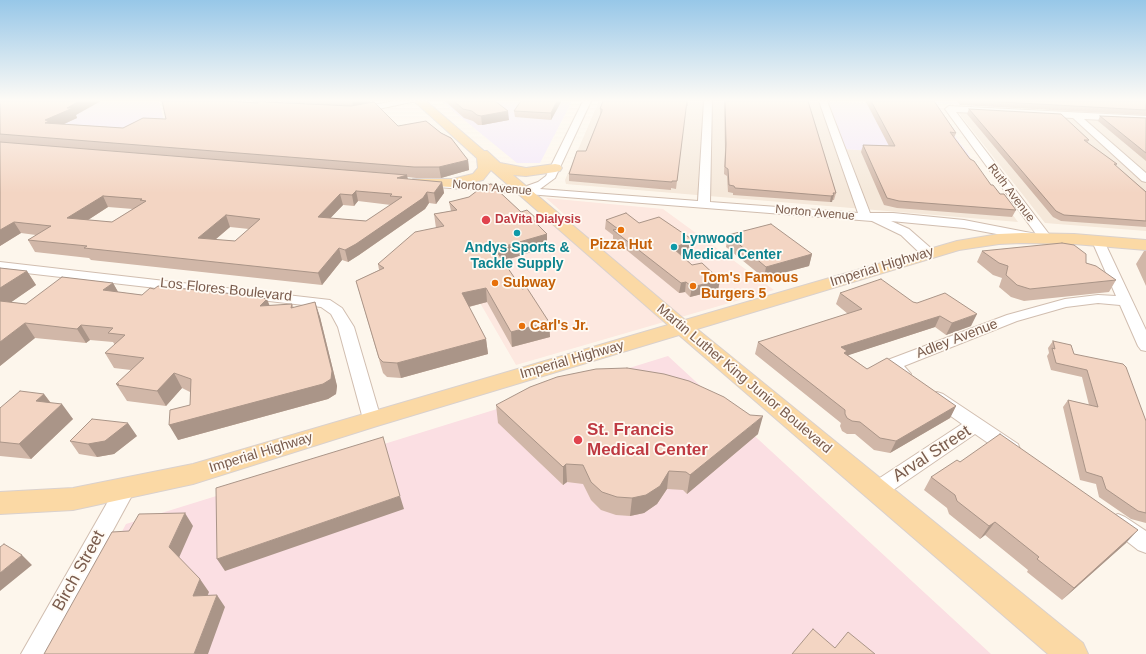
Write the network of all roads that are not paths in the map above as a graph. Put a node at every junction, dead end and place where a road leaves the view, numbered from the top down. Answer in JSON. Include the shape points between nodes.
{"nodes":[{"id":1,"x":456,"y":132,"type":"edge"},
{"id":2,"x":572,"y":132,"type":"edge"},
{"id":3,"x":707,"y":132,"type":"edge"},
{"id":4,"x":835,"y":132,"type":"edge"},
{"id":5,"x":966,"y":132,"type":"edge"},
{"id":6,"x":1093,"y":132,"type":"edge"},
{"id":7,"x":483,"y":154,"type":"junction"},
{"id":8,"x":497,"y":166,"type":"junction"},
{"id":9,"x":555,"y":168,"type":"junction"},
{"id":10,"x":1146,"y":179,"type":"edge"},
{"id":11,"x":414,"y":182,"type":"joint"},
{"id":12,"x":525,"y":191,"type":"junction"},
{"id":13,"x":704,"y":204,"type":"junction"},
{"id":14,"x":865,"y":217,"type":"junction"},
{"id":15,"x":1046,"y":238,"type":"junction"},
{"id":16,"x":1098,"y":241,"type":"junction"},
{"id":17,"x":1146,"y":245,"type":"edge"},
{"id":18,"x":928,"y":253,"type":"junction"},
{"id":19,"x":0,"y":266,"type":"edge"},
{"id":20,"x":1126,"y":301,"type":"junction"},
{"id":21,"x":683,"y":328,"type":"junction"},
{"id":22,"x":1146,"y":346,"type":"edge"},
{"id":23,"x":372,"y":419,"type":"junction"},
{"id":24,"x":976,"y":424,"type":"junction"},
{"id":25,"x":1024,"y":458,"type":"edge"},
{"id":26,"x":126,"y":488,"type":"junction"},
{"id":27,"x":876,"y":491,"type":"junction"},
{"id":28,"x":0,"y":503,"type":"edge"},
{"id":29,"x":1101,"y":511,"type":"edge"},
{"id":30,"x":1146,"y":543,"type":"edge"},
{"id":31,"x":33,"y":654,"type":"edge"},
{"id":32,"x":1072,"y":654,"type":"edge"}],
"edges":[{"from":1,"to":7,"type":"main road","name":"Martin Luther King Junior Boulevard"},
{"from":2,"to":9,"type":"street"},
{"from":3,"to":13,"type":"street"},
{"from":4,"to":14,"type":"street"},
{"from":5,"to":15,"type":"street","name":"Ruth Avenue"},
{"from":6,"to":10,"type":"street"},
{"from":7,"to":8,"type":"main road","name":"Martin Luther King Junior Boulevard"},
{"from":7,"to":11,"type":"main road","via":[[485,169],[478,177],[464,182]]},
{"from":8,"to":9,"type":"main road","via":[[526,172]]},
{"from":8,"to":12,"type":"main road","name":"Martin Luther King Junior Boulevard"},
{"from":9,"to":12,"type":"street","via":[[550,178]]},
{"from":11,"to":12,"type":"street","name":"Norton Avenue"},
{"from":12,"to":13,"type":"street","name":"Norton Avenue"},
{"from":12,"to":21,"type":"main road","name":"Martin Luther King Junior Boulevard"},
{"from":13,"to":14,"type":"street","name":"Norton Avenue"},
{"from":14,"to":15,"type":"street","name":"Norton Avenue","via":[[964,224]]},
{"from":14,"to":18,"type":"street","name":"Norton Avenue","via":[[905,232]]},
{"from":15,"to":16,"type":"main road","name":"Imperial Highway"},
{"from":15,"to":18,"type":"main road","name":"Imperial Highway","via":[[992,240]]},
{"from":16,"to":17,"type":"main road","name":"Imperial Highway"},
{"from":16,"to":20,"type":"street"},
{"from":18,"to":21,"type":"main road","name":"Imperial Highway"},
{"from":19,"to":23,"type":"street","name":"Los Flores Boulevard","via":[[299,298],[325,303],[337,311],[346,328]]},
{"from":20,"to":22,"type":"street"},
{"from":20,"to":24,"type":"street","name":"Adley Avenue","via":[[1098,299],[1065,303],[1012,318],[891,365]]},
{"from":21,"to":23,"type":"main road","name":"Imperial Highway"},
{"from":21,"to":27,"type":"main road","name":"Martin Luther King Junior Boulevard"},
{"from":23,"to":26,"type":"main road","name":"Imperial Highway","via":[[193,474]]},
{"from":24,"to":25,"type":"street","name":"Arval Street"},
{"from":24,"to":27,"type":"street","name":"Arval Street"},
{"from":26,"to":28,"type":"main road","name":"Imperial Highway","via":[[73,499]]},
{"from":26,"to":31,"type":"street","name":"Birch Street"},
{"from":27,"to":32,"type":"main road","name":"Martin Luther King Junior Boulevard"},
{"from":29,"to":30,"type":"street"}]}
